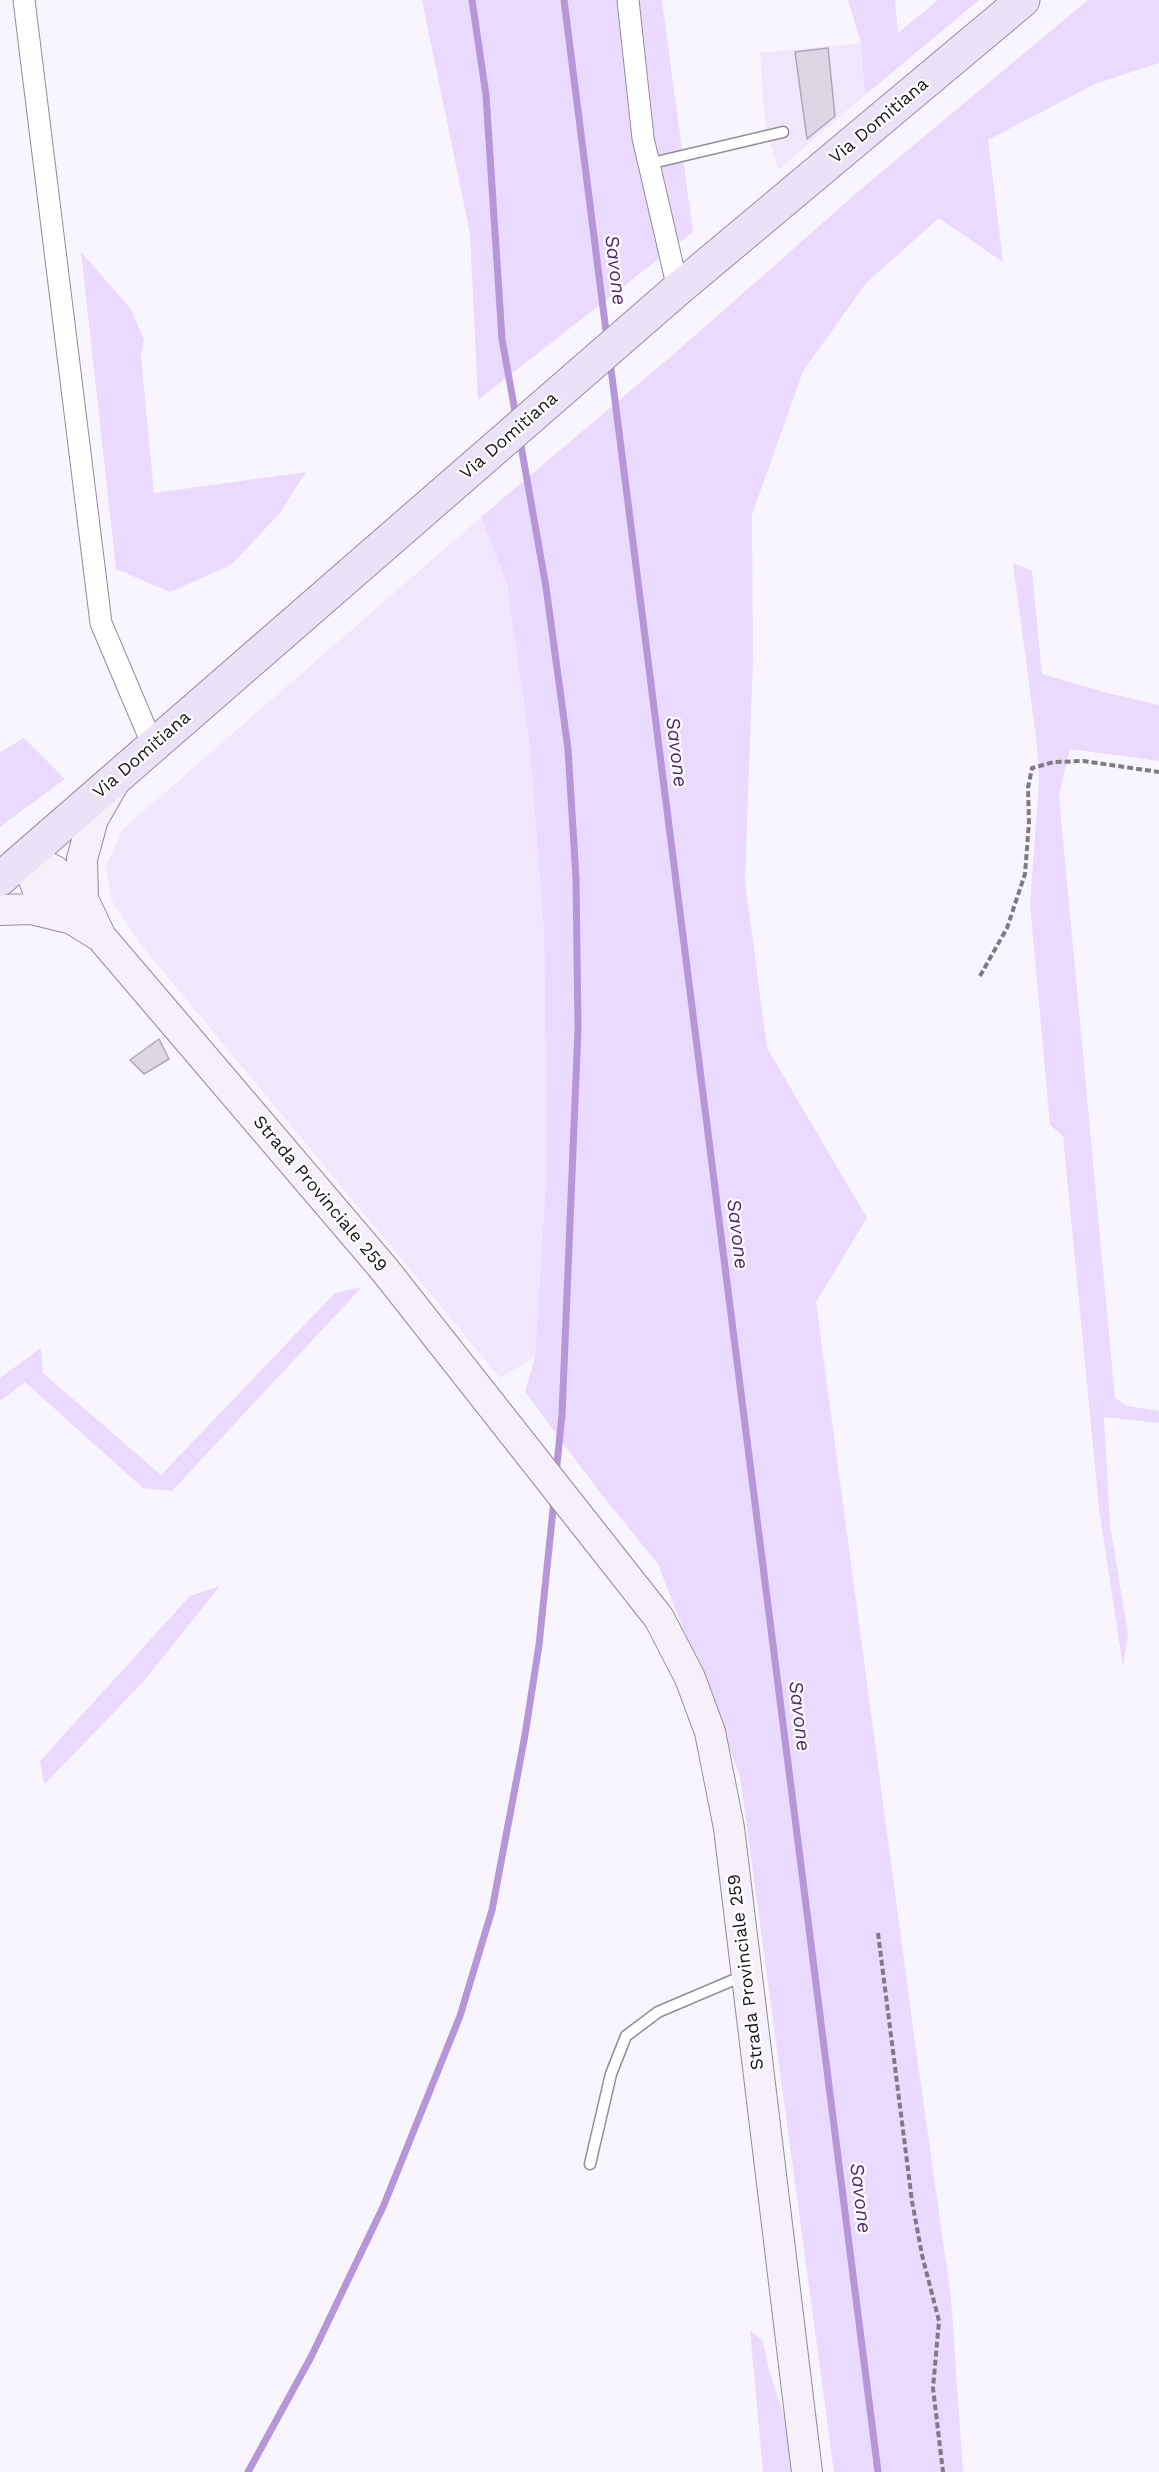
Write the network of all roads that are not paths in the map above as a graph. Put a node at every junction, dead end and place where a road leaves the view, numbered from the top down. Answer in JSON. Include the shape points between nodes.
{"nodes":[{"id":1,"x":24,"y":0,"type":"edge"},
{"id":2,"x":628,"y":0,"type":"edge"},
{"id":3,"x":1023,"y":0,"type":"edge"},
{"id":4,"x":783,"y":132,"type":"dead end"},
{"id":5,"x":648,"y":164,"type":"junction"},
{"id":6,"x":670,"y":297,"type":"junction"},
{"id":7,"x":153,"y":746,"type":"junction"},
{"id":8,"x":117,"y":777,"type":"junction"},
{"id":9,"x":25,"y":856,"type":"junction"},
{"id":10,"x":0,"y":879,"type":"edge"},
{"id":11,"x":78,"y":909,"type":"junction"},
{"id":12,"x":0,"y":910,"type":"edge"},
{"id":13,"x":745,"y":1975,"type":"junction"},
{"id":14,"x":590,"y":2164,"type":"dead end"},
{"id":15,"x":807,"y":2472,"type":"edge"}],
"edges":[{"from":1,"to":7,"type":"street","via":[[101,623]]},
{"from":2,"to":5,"type":"street"},
{"from":3,"to":6,"type":"main road","name":"Via Domitiana"},
{"from":4,"to":5,"type":"lane"},
{"from":5,"to":6,"type":"street"},
{"from":6,"to":7,"type":"main road","name":"Via Domitiana"},
{"from":7,"to":8,"type":"main road","name":"Via Domitiana"},
{"from":8,"to":9,"type":"main road","name":"Via Domitiana"},
{"from":8,"to":11,"type":"street","name":"Strada Provinciale 259","via":[[93,819],[87,839]]},
{"from":9,"to":10,"type":"main road","name":"Via Domitiana"},
{"from":9,"to":11,"type":"street","name":"Strada Provinciale 259","via":[[55,871]]},
{"from":11,"to":12,"type":"street"},
{"from":11,"to":13,"type":"street","name":"Strada Provinciale 259","via":[[384,1269],[659,1618],[690,1678],[710,1732],[729,1828]]},
{"from":13,"to":14,"type":"lane","via":[[658,2012],[626,2036],[611,2074]]},
{"from":13,"to":15,"type":"street","name":"Strada Provinciale 259"}]}
